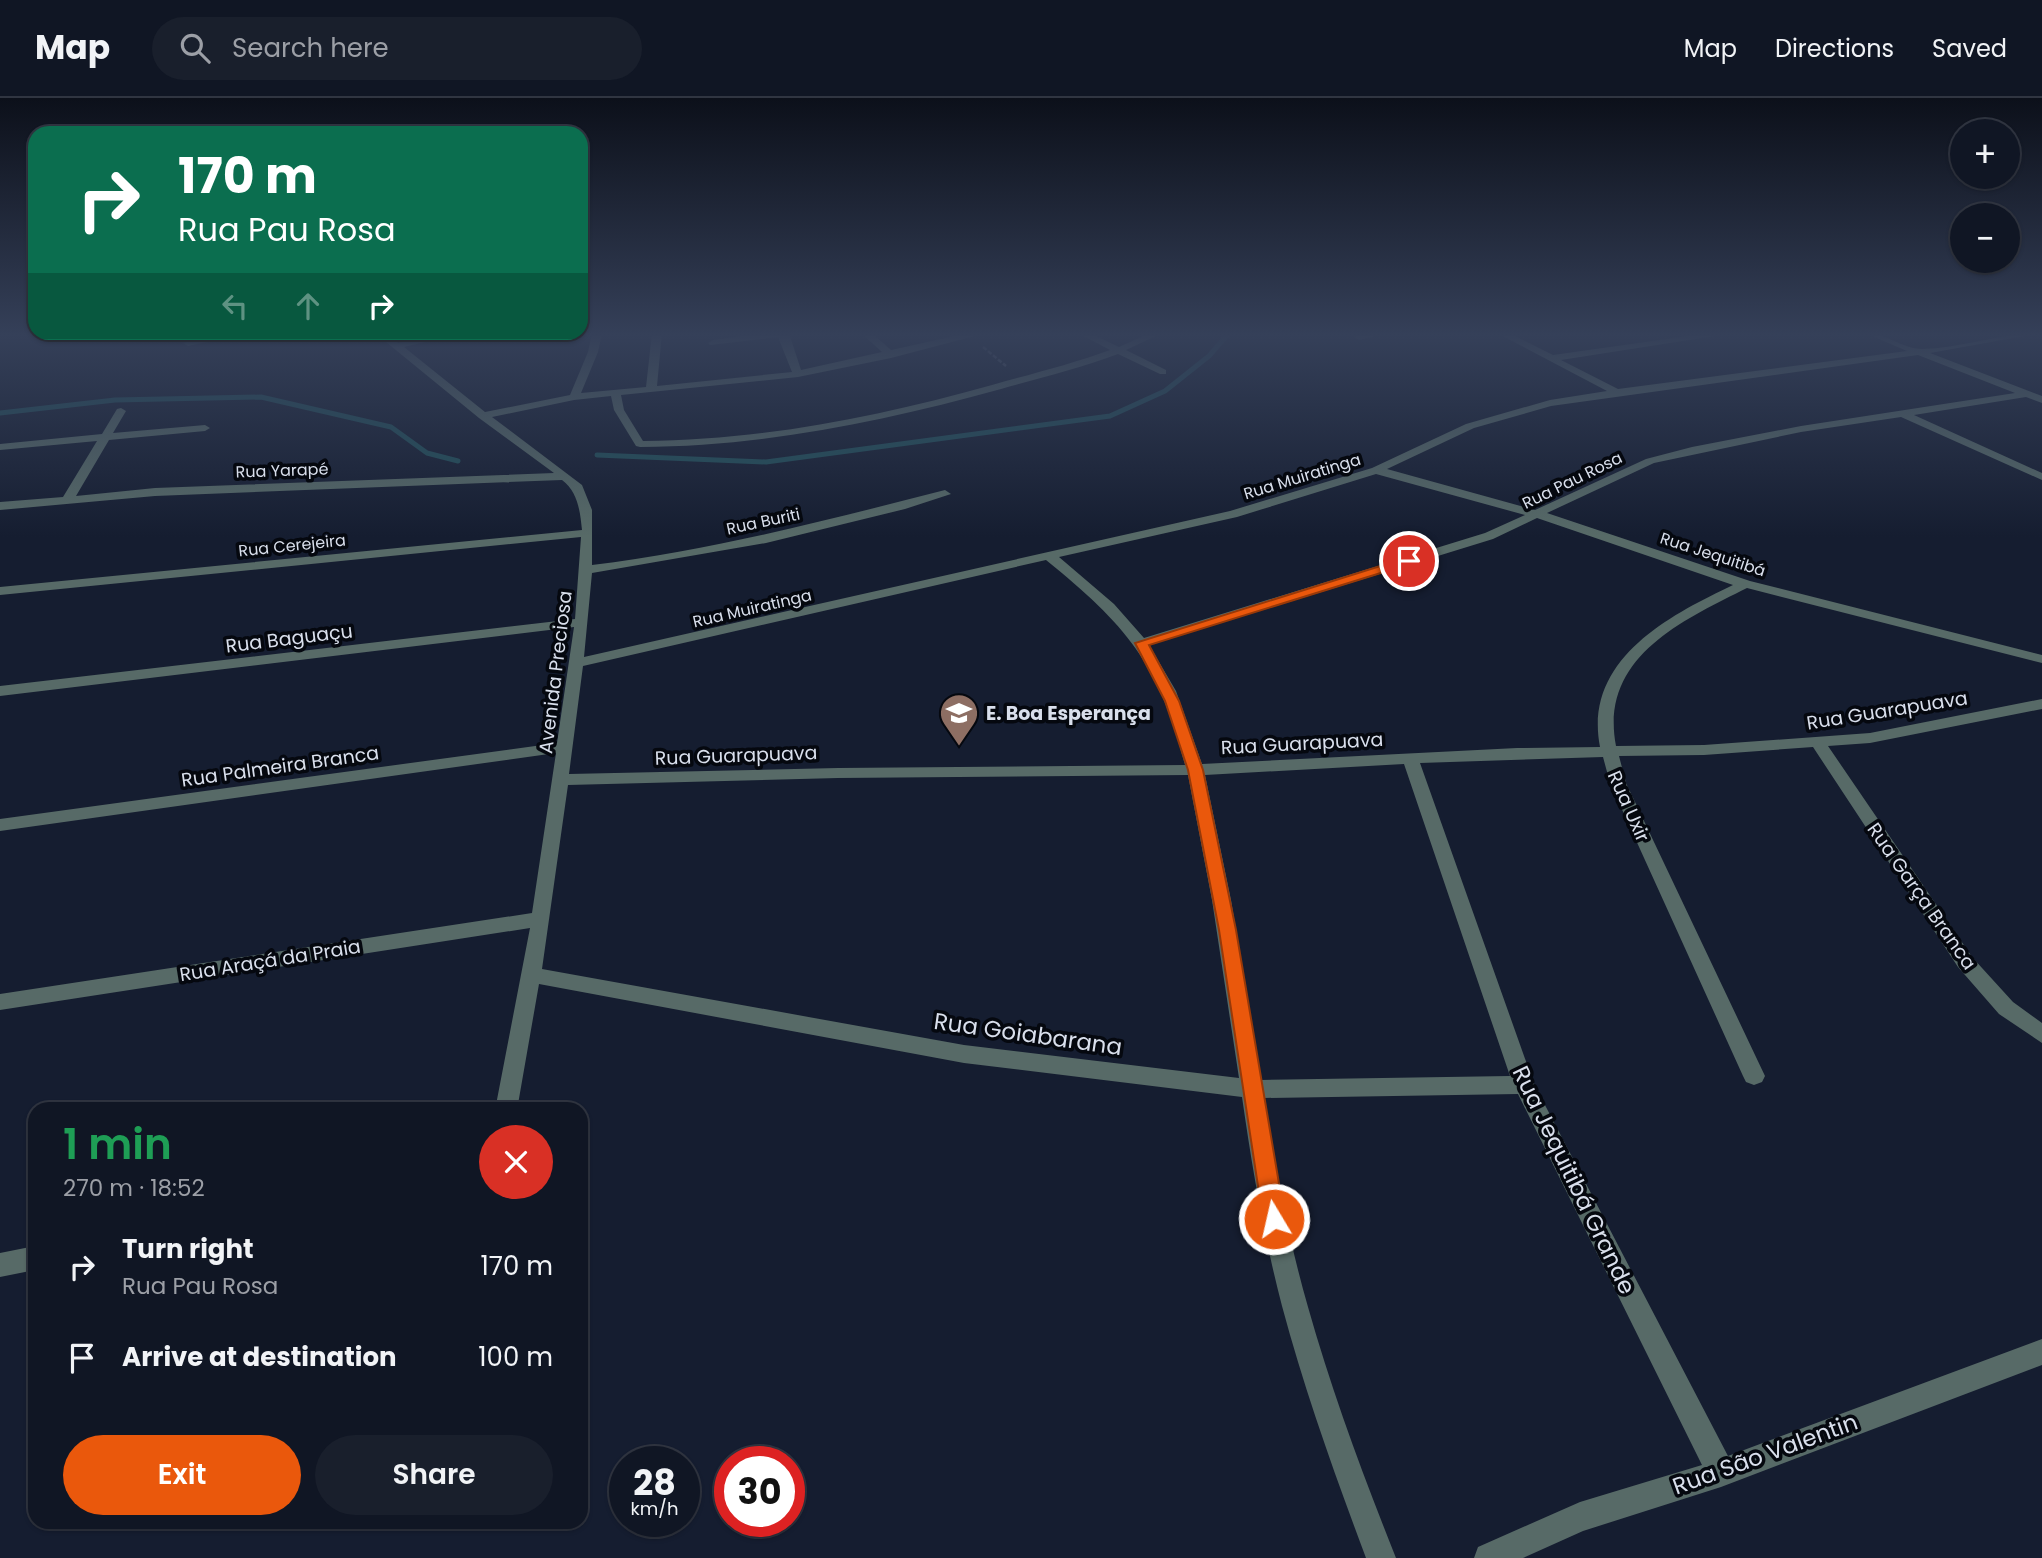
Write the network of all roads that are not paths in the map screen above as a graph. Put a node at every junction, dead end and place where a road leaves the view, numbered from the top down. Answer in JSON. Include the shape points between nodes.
{"nodes":[{"id":1,"x":465,"y":401,"type":"edge"},
{"id":2,"x":554,"y":401,"type":"edge"},
{"id":3,"x":617,"y":401,"type":"edge"},
{"id":4,"x":942,"y":401,"type":"edge"},
{"id":5,"x":1560,"y":401,"type":"edge"},
{"id":6,"x":1981,"y":401,"type":"edge"},
{"id":7,"x":121,"y":411,"type":"dead end"},
{"id":8,"x":1902,"y":413,"type":"junction"},
{"id":9,"x":483,"y":416,"type":"junction"},
{"id":10,"x":205,"y":428,"type":"dead end"},
{"id":11,"x":106,"y":436,"type":"junction"},
{"id":12,"x":0,"y":447,"type":"edge"},
{"id":13,"x":1376,"y":470,"type":"junction"},
{"id":14,"x":565,"y":475,"type":"junction"},
{"id":15,"x":2042,"y":477,"type":"edge"},
{"id":16,"x":945,"y":495,"type":"dead end"},
{"id":17,"x":68,"y":499,"type":"junction"},
{"id":18,"x":0,"y":506,"type":"edge"},
{"id":19,"x":1540,"y":515,"type":"junction"},
{"id":20,"x":588,"y":533,"type":"junction"},
{"id":21,"x":1050,"y":557,"type":"junction"},
{"id":22,"x":585,"y":570,"type":"junction"},
{"id":23,"x":1745,"y":584,"type":"junction"},
{"id":24,"x":0,"y":592,"type":"edge"},
{"id":25,"x":582,"y":622,"type":"junction"},
{"id":26,"x":1142,"y":643,"type":"junction"},
{"id":27,"x":2042,"y":659,"type":"edge"},
{"id":28,"x":577,"y":663,"type":"junction"},
{"id":29,"x":0,"y":691,"type":"edge"},
{"id":30,"x":2042,"y":704,"type":"edge"},
{"id":31,"x":1818,"y":743,"type":"junction"},
{"id":32,"x":565,"y":747,"type":"junction"},
{"id":33,"x":1606,"y":753,"type":"junction"},
{"id":34,"x":1410,"y":758,"type":"junction"},
{"id":35,"x":1196,"y":770,"type":"junction"},
{"id":36,"x":561,"y":780,"type":"junction"},
{"id":37,"x":0,"y":825,"type":"edge"},
{"id":38,"x":541,"y":919,"type":"junction"},
{"id":39,"x":532,"y":975,"type":"junction"},
{"id":40,"x":0,"y":1002,"type":"edge"},
{"id":41,"x":2042,"y":1034,"type":"edge"},
{"id":42,"x":1754,"y":1076,"type":"dead end"},
{"id":43,"x":1524,"y":1085,"type":"junction"},
{"id":44,"x":1252,"y":1089,"type":"junction"},
{"id":45,"x":508,"y":1102,"type":"edge"},
{"id":46,"x":28,"y":1259,"type":"edge"},
{"id":47,"x":0,"y":1265,"type":"edge"},
{"id":48,"x":2042,"y":1352,"type":"edge"},
{"id":49,"x":1721,"y":1473,"type":"junction"},
{"id":50,"x":1381,"y":1558,"type":"edge"},
{"id":51,"x":1489,"y":1558,"type":"edge"}],
"edges":[{"from":1,"to":9,"type":"street","name":"Avenida Preciosa"},
{"from":2,"to":9,"type":"street"},
{"from":3,"to":4,"type":"street","via":[[638,442],[704,441],[807,429]]},
{"from":5,"to":13,"type":"street","name":"Rua Muiratinga","via":[[1486,421]]},
{"from":6,"to":8,"type":"street","name":"Rua Pau Rosa"},
{"from":7,"to":11,"type":"street"},
{"from":8,"to":15,"type":"street"},
{"from":8,"to":19,"type":"street","name":"Rua Pau Rosa","via":[[1719,444],[1650,461]]},
{"from":9,"to":14,"type":"street","name":"Avenida Preciosa"},
{"from":10,"to":11,"type":"street"},
{"from":11,"to":12,"type":"street"},
{"from":11,"to":17,"type":"street"},
{"from":13,"to":19,"type":"street","name":"Rua Jequitibá"},
{"from":13,"to":21,"type":"street","name":"Rua Muiratinga","via":[[1233,514]]},
{"from":14,"to":17,"type":"street","name":"Rua Yarapé"},
{"from":14,"to":20,"type":"street","name":"Avenida Preciosa","via":[[581,497]]},
{"from":16,"to":22,"type":"street","name":"Rua Buriti","via":[[718,548]]},
{"from":17,"to":18,"type":"street","name":"Rua Yarapé"},
{"from":19,"to":23,"type":"street","name":"Rua Jequitibá"},
{"from":19,"to":26,"type":"street","name":"Rua Pau Rosa","via":[[1489,536]]},
{"from":20,"to":22,"type":"street","name":"Avenida Preciosa"},
{"from":20,"to":24,"type":"street","name":"Rua Cerejeira"},
{"from":21,"to":26,"type":"street","via":[[1101,599]]},
{"from":21,"to":28,"type":"street","name":"Rua Muiratinga"},
{"from":22,"to":25,"type":"street","name":"Avenida Preciosa"},
{"from":23,"to":27,"type":"street","name":"Rua Jequitibá"},
{"from":23,"to":33,"type":"street","name":"Rua Uxir","via":[[1682,614],[1629,656],[1603,715]]},
{"from":25,"to":28,"type":"street","name":"Avenida Preciosa"},
{"from":25,"to":29,"type":"street","name":"Rua Baguaçu"},
{"from":26,"to":35,"type":"street","via":[[1172,701]]},
{"from":28,"to":32,"type":"street","name":"Avenida Preciosa"},
{"from":30,"to":31,"type":"street","name":"Rua Guarapuava","via":[[1870,738]]},
{"from":31,"to":33,"type":"street","name":"Rua Guarapuava"},
{"from":31,"to":41,"type":"street","name":"Rua Garça Branca","via":[[1965,962],[2006,1008]]},
{"from":32,"to":36,"type":"street","name":"Avenida Preciosa"},
{"from":32,"to":37,"type":"street","name":"Rua Palmeira Branca"},
{"from":33,"to":34,"type":"street","name":"Rua Guarapuava"},
{"from":33,"to":42,"type":"street","name":"Rua Uxir"},
{"from":34,"to":35,"type":"street","name":"Rua Guarapuava"},
{"from":34,"to":43,"type":"street","name":"Rua Jequitibá Grande"},
{"from":35,"to":36,"type":"street","name":"Rua Guarapuava"},
{"from":35,"to":44,"type":"street"},
{"from":36,"to":38,"type":"street","name":"Avenida Preciosa"},
{"from":38,"to":39,"type":"street","name":"Avenida Preciosa"},
{"from":38,"to":40,"type":"street","name":"Rua Araçá da Praia"},
{"from":39,"to":44,"type":"street","name":"Rua Goiabarana","via":[[964,1054]]},
{"from":39,"to":45,"type":"street","name":"Avenida Preciosa"},
{"from":43,"to":44,"type":"street","name":"Rua Goiabarana"},
{"from":43,"to":49,"type":"street","name":"Rua Jequitibá Grande"},
{"from":44,"to":50,"type":"street","via":[[1274,1219],[1294,1301],[1325,1412]]},
{"from":46,"to":47,"type":"street"},
{"from":48,"to":49,"type":"street","name":"Rua São Valentin"},
{"from":49,"to":51,"type":"street","name":"Rua São Valentin","via":[[1580,1517]]}]}
